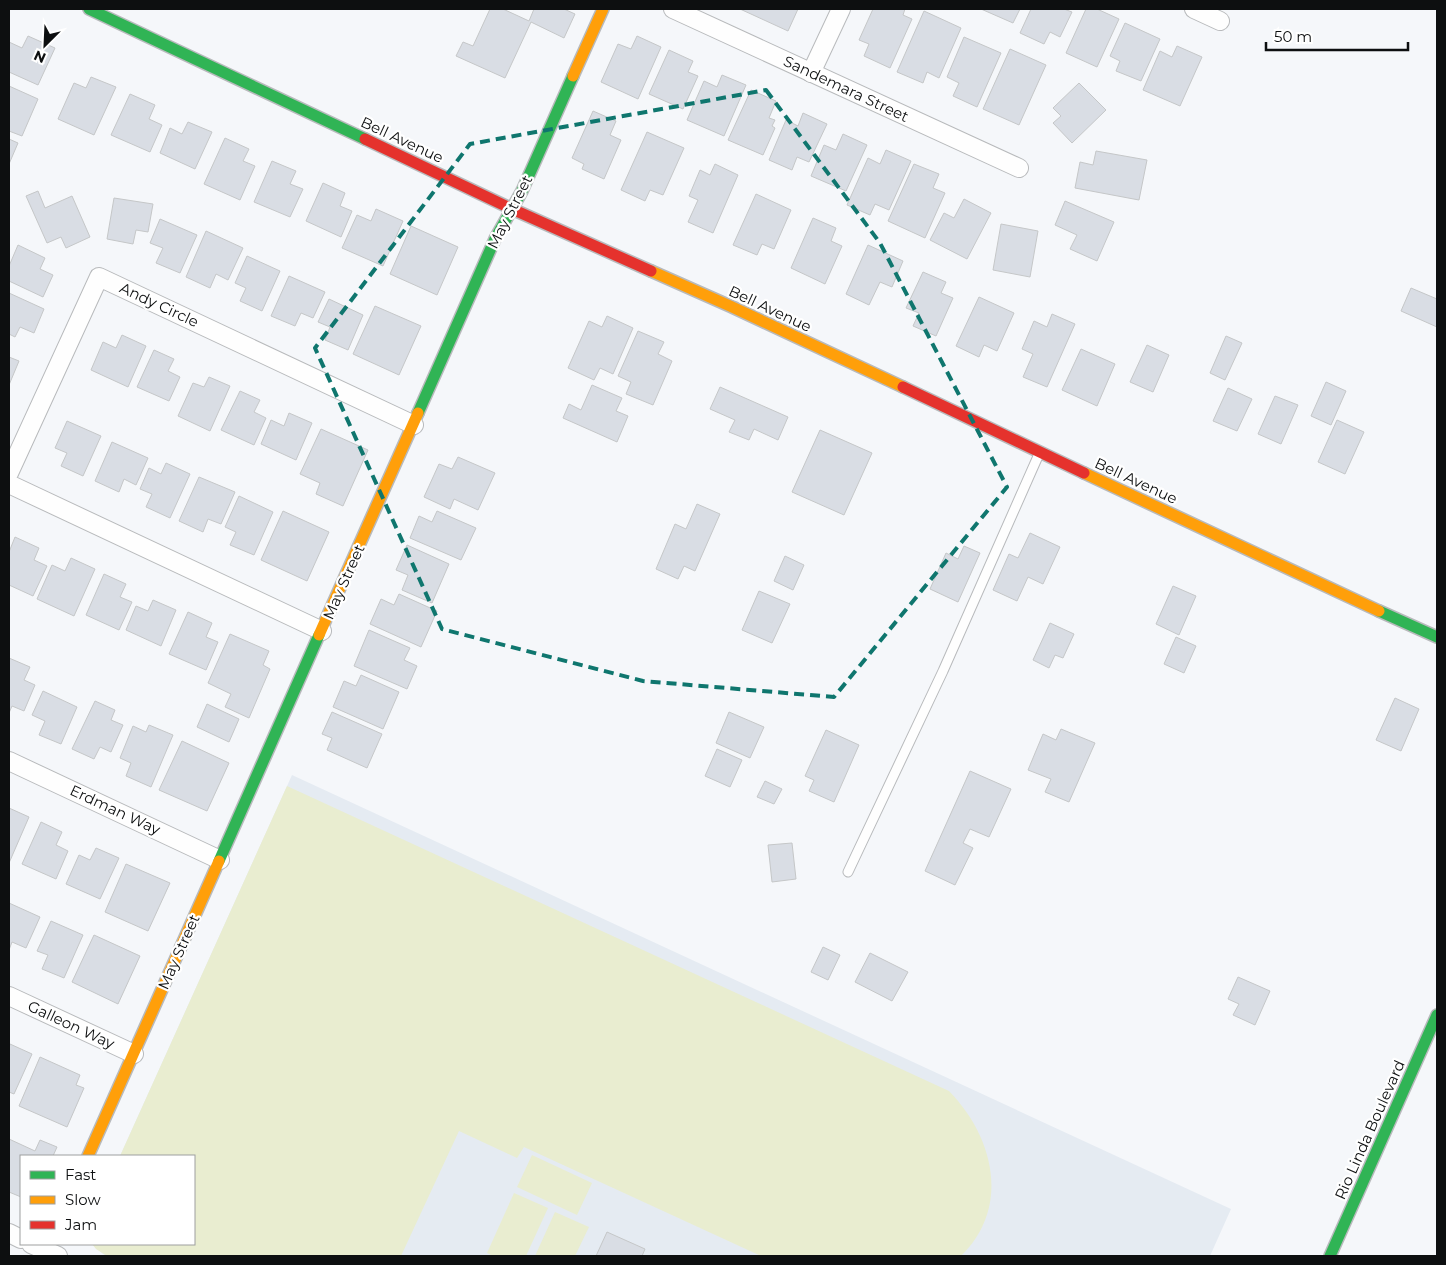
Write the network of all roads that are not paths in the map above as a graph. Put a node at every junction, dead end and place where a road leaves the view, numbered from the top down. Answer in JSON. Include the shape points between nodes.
{"nodes":[{"id":1,"x":89,"y":9,"type":"edge"},
{"id":2,"x":602,"y":9,"type":"edge"},
{"id":3,"x":673,"y":9,"type":"edge"},
{"id":4,"x":841,"y":9,"type":"edge"},
{"id":5,"x":1194,"y":9,"type":"edge"},
{"id":6,"x":1220,"y":20,"type":"dead end"},
{"id":7,"x":811,"y":73,"type":"junction"},
{"id":8,"x":1019,"y":168,"type":"dead end"},
{"id":9,"x":512,"y":209,"type":"junction"},
{"id":10,"x":414,"y":425,"type":"junction"},
{"id":11,"x":1040,"y":453,"type":"junction"},
{"id":12,"x":9,"y":473,"type":"edge"},
{"id":13,"x":9,"y":484,"type":"edge"},
{"id":14,"x":322,"y":631,"type":"junction"},
{"id":15,"x":1437,"y":637,"type":"edge"},
{"id":16,"x":9,"y":761,"type":"edge"},
{"id":17,"x":220,"y":860,"type":"junction"},
{"id":18,"x":848,"y":872,"type":"dead end"},
{"id":19,"x":9,"y":996,"type":"edge"},
{"id":20,"x":1437,"y":1015,"type":"edge"},
{"id":21,"x":134,"y":1054,"type":"junction"},
{"id":22,"x":88,"y":1155,"type":"edge"},
{"id":23,"x":1330,"y":1256,"type":"edge"}],
"edges":[{"from":1,"to":9,"type":"main road","name":"Bell Avenue"},
{"from":2,"to":9,"type":"main road","name":"May Street"},
{"from":3,"to":7,"type":"street","name":"Sandemara Street"},
{"from":4,"to":7,"type":"street"},
{"from":5,"to":6,"type":"street"},
{"from":7,"to":8,"type":"street","name":"Sandemara Street"},
{"from":9,"to":10,"type":"main road","name":"May Street","via":[[495,238]]},
{"from":9,"to":11,"type":"main road","name":"Bell Avenue","via":[[730,306]]},
{"from":10,"to":12,"type":"street","name":"Andy Circle","via":[[99,277]]},
{"from":10,"to":14,"type":"main road","name":"May Street"},
{"from":11,"to":15,"type":"main road","name":"Bell Avenue"},
{"from":11,"to":18,"type":"lane","via":[[943,671]]},
{"from":13,"to":14,"type":"street"},
{"from":14,"to":17,"type":"main road","name":"May Street"},
{"from":16,"to":17,"type":"street","name":"Erdman Way"},
{"from":17,"to":21,"type":"main road","name":"May Street"},
{"from":19,"to":21,"type":"street","name":"Galleon Way"},
{"from":20,"to":23,"type":"main road","name":"Rio Linda Boulevard"},
{"from":21,"to":22,"type":"main road","name":"May Street"}]}
